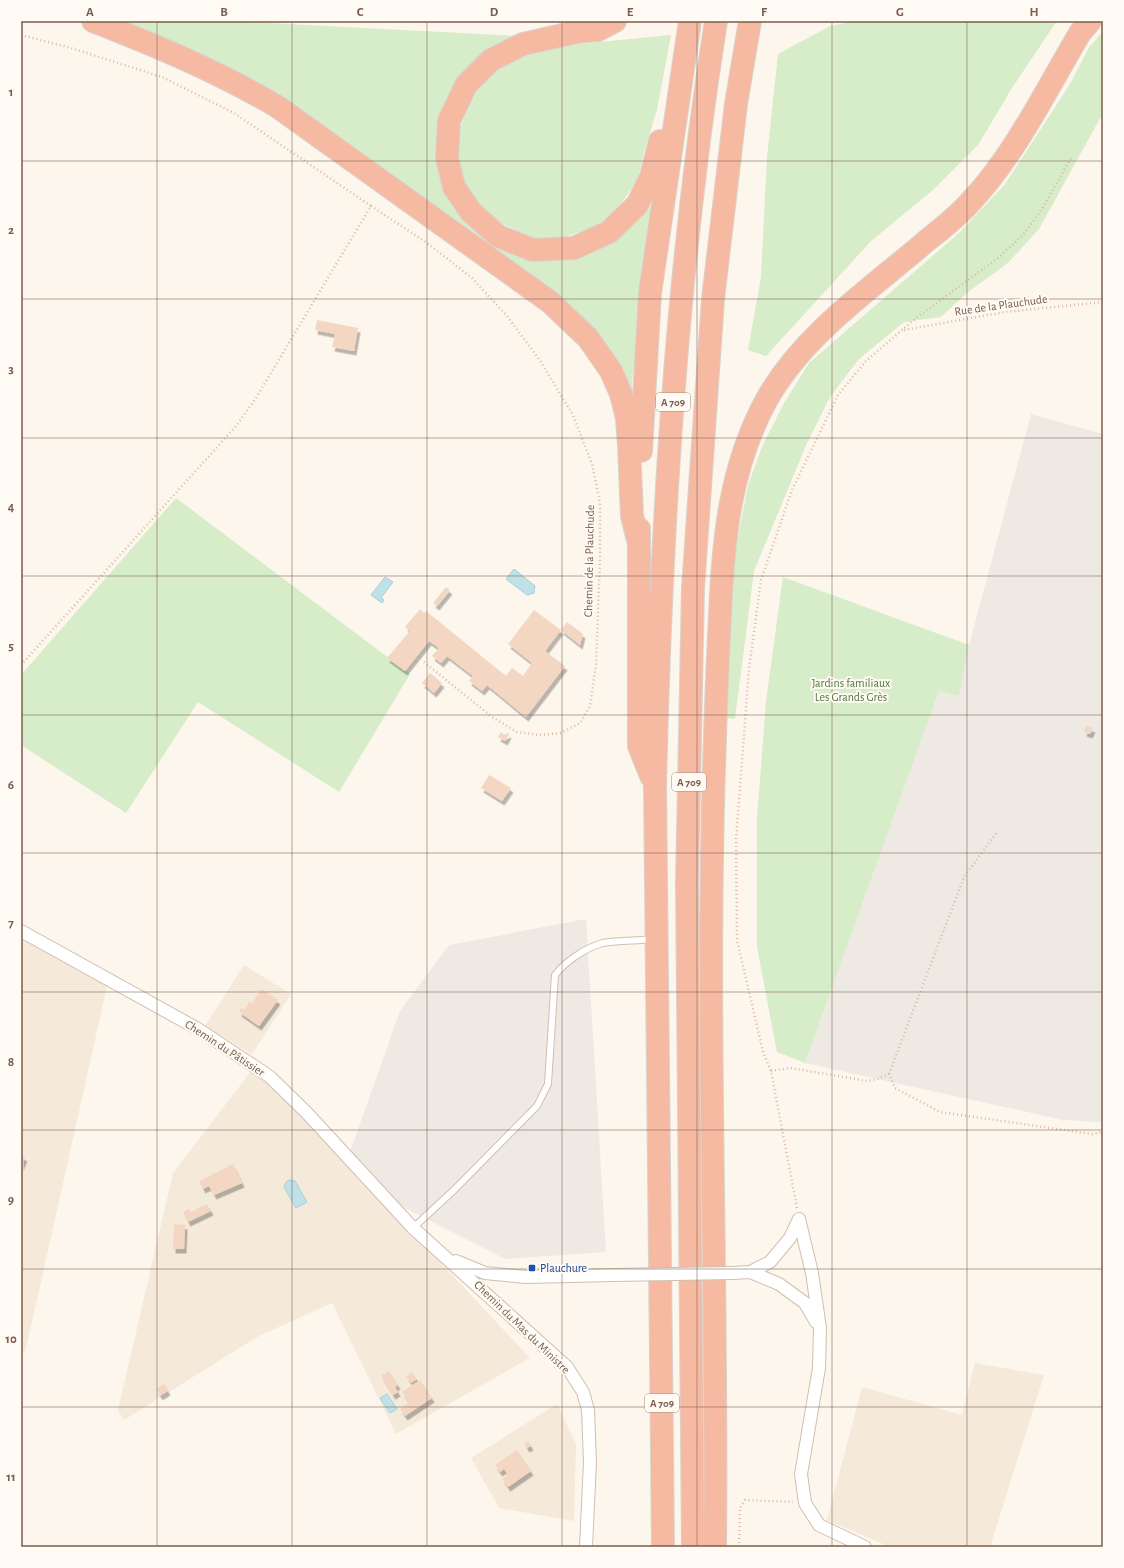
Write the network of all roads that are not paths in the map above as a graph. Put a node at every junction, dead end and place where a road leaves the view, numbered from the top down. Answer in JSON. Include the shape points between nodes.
{"nodes":[{"id":1,"x":93,"y":21,"type":"edge"},
{"id":2,"x":615,"y":21,"type":"edge"},
{"id":3,"x":690,"y":21,"type":"edge"},
{"id":4,"x":716,"y":21,"type":"edge"},
{"id":5,"x":750,"y":21,"type":"edge"},
{"id":6,"x":1090,"y":21,"type":"edge"},
{"id":7,"x":681,"y":78,"type":"junction"},
{"id":8,"x":639,"y":544,"type":"junction"},
{"id":9,"x":655,"y":785,"type":"junction"},
{"id":10,"x":21,"y":931,"type":"edge"},
{"id":11,"x":656,"y":939,"type":"junction"},
{"id":12,"x":413,"y":1228,"type":"junction"},
{"id":13,"x":448,"y":1258,"type":"junction"},
{"id":14,"x":750,"y":1272,"type":"junction"},
{"id":15,"x":820,"y":1328,"type":"junction"},
{"id":16,"x":586,"y":1547,"type":"edge"},
{"id":17,"x":663,"y":1547,"type":"edge"},
{"id":18,"x":693,"y":1547,"type":"edge"},
{"id":19,"x":715,"y":1547,"type":"edge"},
{"id":20,"x":865,"y":1547,"type":"edge"}],
"edges":[{"from":1,"to":8,"type":"highway","via":[[207,68],[278,107],[517,277],[573,322],[601,354],[621,394],[630,460],[632,516]]},
{"from":2,"to":7,"type":"highway","via":[[598,30],[576,32],[523,44],[491,60],[466,85],[449,121],[447,158],[454,187],[471,212],[498,236],[533,250],[574,248],[609,232],[637,204],[651,177],[668,99]]},
{"from":3,"to":7,"type":"highway"},
{"from":4,"to":9,"type":"highway","number":"A 709","via":[[702,111],[677,334],[658,661]]},
{"from":5,"to":18,"type":"highway","number":"A 709","via":[[736,104],[713,299],[693,588],[687,883]]},
{"from":6,"to":19,"type":"highway","via":[[1080,33],[1000,168],[973,200],[841,313],[782,376],[766,401],[744,450],[733,487],[722,572],[710,926],[717,1419]]},
{"from":7,"to":8,"type":"highway","via":[[650,293],[642,426]]},
{"from":8,"to":9,"type":"highway","via":[[639,746]]},
{"from":9,"to":11,"type":"highway","number":"A 709"},
{"from":10,"to":12,"type":"street","name":"Chemin du Pâtissier","via":[[198,1029],[269,1076],[307,1113]]},
{"from":11,"to":12,"type":"lane","via":[[603,943],[564,964],[555,975],[548,1084],[537,1106]]},
{"from":11,"to":17,"type":"highway","number":"A 709"},
{"from":12,"to":13,"type":"street","name":"Chemin du Pâtissier"},
{"from":13,"to":14,"type":"street","bridge":true,"via":[[485,1273],[525,1277]]},
{"from":13,"to":16,"type":"street","name":"Chemin du Mas du Ministre","via":[[567,1368],[582,1392],[588,1410],[590,1462]]},
{"from":14,"to":15,"type":"street","via":[[780,1284],[805,1303]]},
{"from":14,"to":15,"type":"street","via":[[770,1262],[790,1238],[799,1219],[812,1274]]},
{"from":15,"to":20,"type":"street","via":[[818,1368],[801,1474],[805,1503],[820,1525]]}]}
